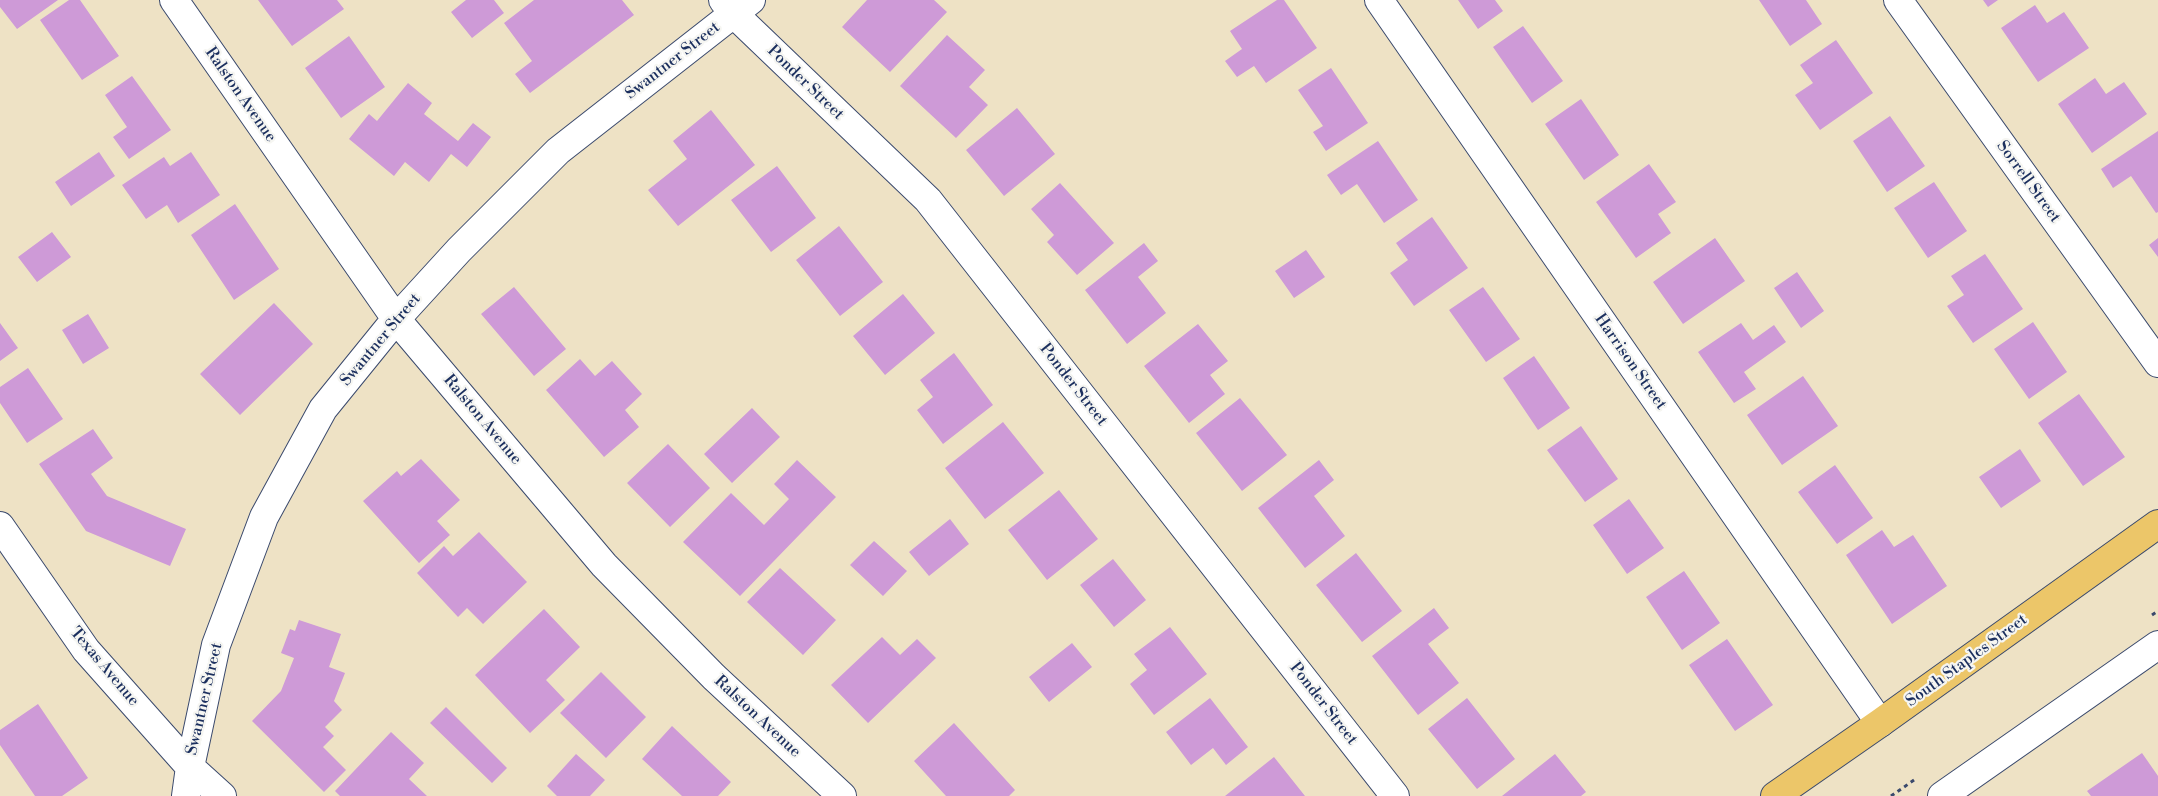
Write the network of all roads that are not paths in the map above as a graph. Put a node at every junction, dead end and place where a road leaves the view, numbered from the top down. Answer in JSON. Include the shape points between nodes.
{"nodes":[{"id":1,"x":174,"y":0,"type":"edge"},
{"id":2,"x":1379,"y":0,"type":"edge"},
{"id":3,"x":1898,"y":0,"type":"edge"},
{"id":4,"x":736,"y":5,"type":"edge"},
{"id":5,"x":396,"y":319,"type":"junction"},
{"id":6,"x":2158,"y":363,"type":"edge"},
{"id":7,"x":2158,"y":524,"type":"edge"},
{"id":8,"x":0,"y":526,"type":"edge"},
{"id":9,"x":2158,"y":645,"type":"edge"},
{"id":10,"x":1880,"y":723,"type":"junction"},
{"id":11,"x":190,"y":766,"type":"junction"},
{"id":12,"x":186,"y":796,"type":"edge"},
{"id":13,"x":222,"y":796,"type":"edge"},
{"id":14,"x":842,"y":796,"type":"edge"},
{"id":15,"x":1395,"y":796,"type":"edge"},
{"id":16,"x":1775,"y":796,"type":"edge"},
{"id":17,"x":1942,"y":796,"type":"edge"}],
"edges":[{"from":1,"to":5,"type":"street","name":"Ralston Avenue"},
{"from":2,"to":10,"type":"street","name":"Harrison Street"},
{"from":3,"to":6,"type":"street","name":"Sorrell Street"},
{"from":4,"to":5,"type":"street","name":"Swantner Street","via":[[558,151],[459,250]]},
{"from":4,"to":15,"type":"street","name":"Ponder Street","via":[[928,200]]},
{"from":5,"to":11,"type":"street","name":"Swantner Street","via":[[323,409],[264,517],[216,645]]},
{"from":5,"to":14,"type":"street","name":"Ralston Avenue","via":[[604,565],[714,678]]},
{"from":7,"to":10,"type":"main road","name":"South Staples Street"},
{"from":8,"to":11,"type":"street","name":"Texas Avenue","via":[[86,650]]},
{"from":9,"to":17,"type":"street"},
{"from":10,"to":16,"type":"main road","name":"South Staples Street"},
{"from":11,"to":12,"type":"street","name":"Swantner Street"},
{"from":11,"to":13,"type":"street","name":"Texas Avenue"}]}
